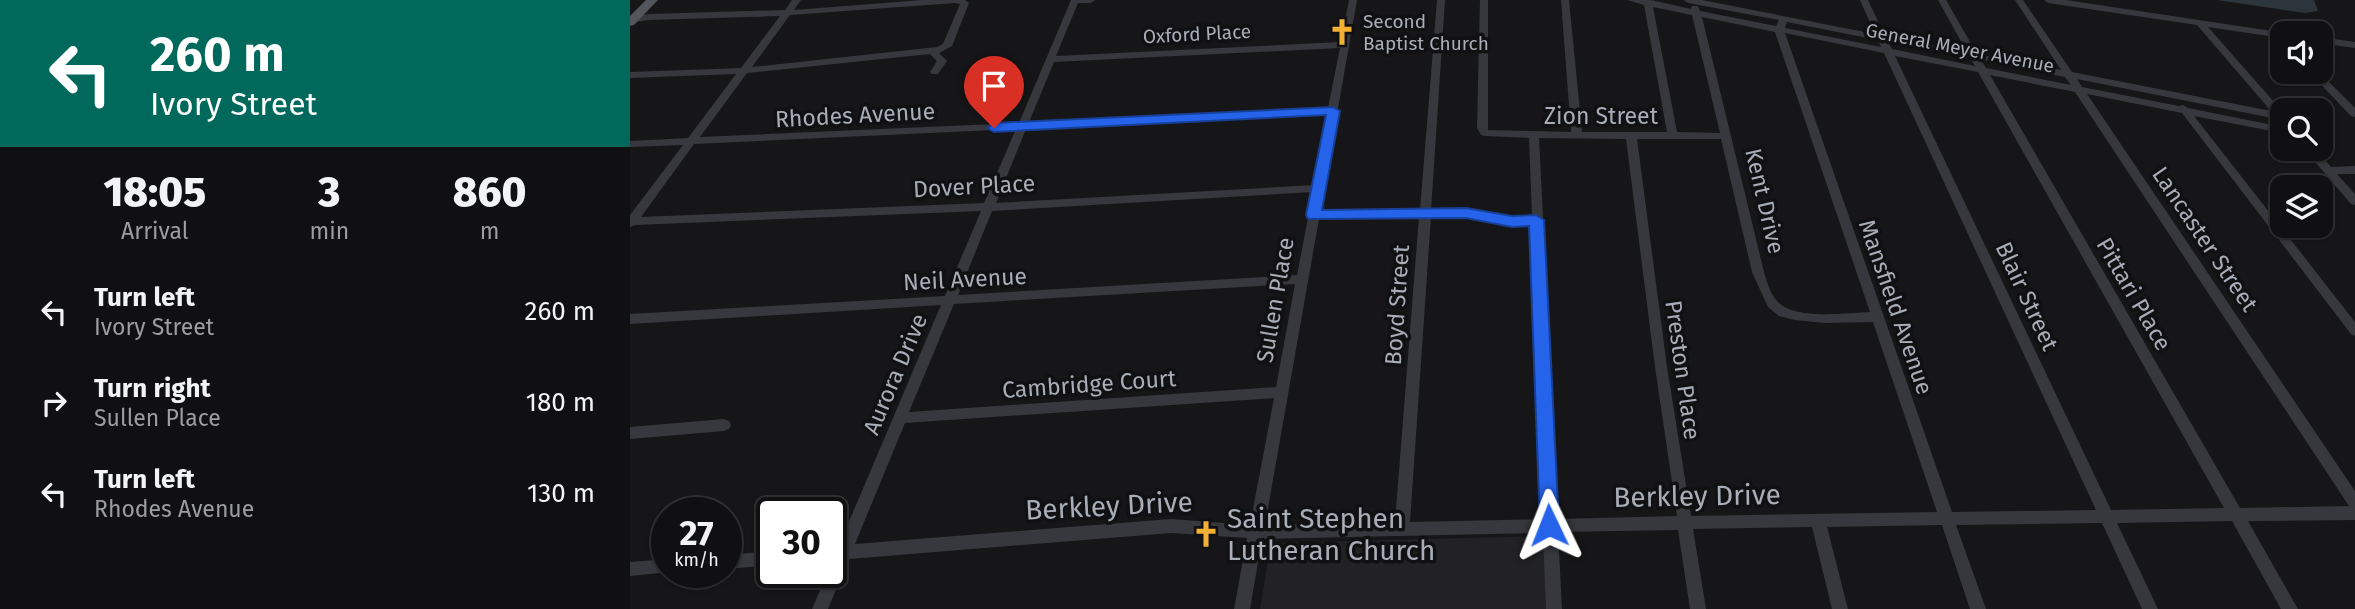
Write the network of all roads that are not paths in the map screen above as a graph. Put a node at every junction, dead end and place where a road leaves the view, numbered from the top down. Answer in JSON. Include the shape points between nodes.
{"nodes":[{"id":1,"x":652,"y":0,"type":"edge"},
{"id":2,"x":797,"y":0,"type":"edge"},
{"id":3,"x":1075,"y":0,"type":"edge"},
{"id":4,"x":1091,"y":0,"type":"edge"},
{"id":5,"x":1353,"y":0,"type":"edge"},
{"id":6,"x":1441,"y":0,"type":"edge"},
{"id":7,"x":1484,"y":0,"type":"edge"},
{"id":8,"x":1565,"y":0,"type":"edge"},
{"id":9,"x":1631,"y":0,"type":"edge"},
{"id":10,"x":1690,"y":0,"type":"edge"},
{"id":11,"x":1864,"y":0,"type":"edge"},
{"id":12,"x":1942,"y":0,"type":"edge"},
{"id":13,"x":2019,"y":0,"type":"edge"},
{"id":14,"x":2048,"y":0,"type":"edge"},
{"id":15,"x":1647,"y":2,"type":"edge"},
{"id":16,"x":942,"y":3,"type":"joint"},
{"id":17,"x":787,"y":13,"type":"junction"},
{"id":18,"x":1697,"y":13,"type":"junction"},
{"id":19,"x":631,"y":21,"type":"edge"},
{"id":20,"x":2199,"y":22,"type":"junction"},
{"id":21,"x":1782,"y":24,"type":"junction"},
{"id":22,"x":2270,"y":34,"type":"edge"},
{"id":23,"x":1883,"y":38,"type":"junction"},
{"id":24,"x":2333,"y":41,"type":"edge"},
{"id":25,"x":2352,"y":43,"type":"edge"},
{"id":26,"x":1345,"y":45,"type":"junction"},
{"id":27,"x":932,"y":51,"type":"junction"},
{"id":28,"x":1889,"y":52,"type":"junction"},
{"id":29,"x":1974,"y":56,"type":"junction"},
{"id":30,"x":1051,"y":59,"type":"junction"},
{"id":31,"x":745,"y":69,"type":"junction"},
{"id":32,"x":1982,"y":70,"type":"junction"},
{"id":33,"x":935,"y":72,"type":"dead end"},
{"id":34,"x":630,"y":75,"type":"edge"},
{"id":35,"x":2070,"y":75,"type":"junction"},
{"id":36,"x":2326,"y":84,"type":"edge"},
{"id":37,"x":2080,"y":89,"type":"junction"},
{"id":38,"x":2174,"y":97,"type":"junction"},
{"id":39,"x":2270,"y":104,"type":"edge"},
{"id":40,"x":2183,"y":110,"type":"junction"},
{"id":41,"x":1333,"y":111,"type":"junction"},
{"id":42,"x":2355,"y":114,"type":"edge"},
{"id":43,"x":2270,"y":115,"type":"edge"},
{"id":44,"x":1482,"y":124,"type":"joint"},
{"id":45,"x":1021,"y":126,"type":"junction"},
{"id":46,"x":2270,"y":128,"type":"edge"},
{"id":47,"x":1534,"y":135,"type":"junction"},
{"id":48,"x":1577,"y":136,"type":"junction"},
{"id":49,"x":1631,"y":136,"type":"junction"},
{"id":50,"x":1673,"y":136,"type":"junction"},
{"id":51,"x":1726,"y":136,"type":"junction"},
{"id":52,"x":692,"y":142,"type":"junction"},
{"id":53,"x":630,"y":144,"type":"edge"},
{"id":54,"x":2319,"y":161,"type":"edge"},
{"id":55,"x":2355,"y":170,"type":"edge"},
{"id":56,"x":2328,"y":171,"type":"junction"},
{"id":57,"x":1319,"y":188,"type":"junction"},
{"id":58,"x":2355,"y":201,"type":"edge"},
{"id":59,"x":987,"y":207,"type":"junction"},
{"id":60,"x":1424,"y":214,"type":"junction"},
{"id":61,"x":1314,"y":215,"type":"junction"},
{"id":62,"x":1536,"y":220,"type":"junction"},
{"id":63,"x":631,"y":222,"type":"edge"},
{"id":64,"x":1302,"y":279,"type":"junction"},
{"id":65,"x":948,"y":301,"type":"junction"},
{"id":66,"x":1878,"y":317,"type":"junction"},
{"id":67,"x":630,"y":319,"type":"edge"},
{"id":68,"x":2355,"y":331,"type":"edge"},
{"id":69,"x":1282,"y":391,"type":"junction"},
{"id":70,"x":899,"y":418,"type":"junction"},
{"id":71,"x":724,"y":425,"type":"dead end"},
{"id":72,"x":630,"y":433,"type":"edge"},
{"id":73,"x":2355,"y":503,"type":"edge"},
{"id":74,"x":2355,"y":513,"type":"edge"},
{"id":75,"x":2236,"y":514,"type":"junction"},
{"id":76,"x":2106,"y":516,"type":"junction"},
{"id":77,"x":1945,"y":517,"type":"junction"},
{"id":78,"x":1818,"y":520,"type":"junction"},
{"id":79,"x":1684,"y":523,"type":"junction"},
{"id":80,"x":1549,"y":525,"type":"junction"},
{"id":81,"x":1402,"y":528,"type":"junction"},
{"id":82,"x":847,"y":530,"type":"edge"},
{"id":83,"x":1256,"y":532,"type":"junction"},
{"id":84,"x":847,"y":551,"type":"edge"},
{"id":85,"x":651,"y":567,"type":"edge"},
{"id":86,"x":630,"y":569,"type":"edge"},
{"id":87,"x":826,"y":588,"type":"edge"},
{"id":88,"x":820,"y":609,"type":"edge"},
{"id":89,"x":1242,"y":609,"type":"edge"},
{"id":90,"x":1554,"y":609,"type":"edge"},
{"id":91,"x":1698,"y":609,"type":"edge"},
{"id":92,"x":1840,"y":609,"type":"edge"},
{"id":93,"x":1978,"y":609,"type":"edge"},
{"id":94,"x":2150,"y":609,"type":"edge"},
{"id":95,"x":2290,"y":609,"type":"edge"}],
"edges":[{"from":1,"to":19,"type":"main road"},
{"from":2,"to":17,"type":"street"},
{"from":3,"to":4,"type":"street"},
{"from":3,"to":30,"type":"street","name":"Aurora Drive"},
{"from":5,"to":26,"type":"street","name":"Sullen Place"},
{"from":6,"to":60,"type":"street","name":"Boyd Street"},
{"from":7,"to":44,"type":"street"},
{"from":8,"to":48,"type":"street"},
{"from":9,"to":15,"type":"street","name":"General Meyer Avenue"},
{"from":10,"to":18,"type":"street","name":"Kent Drive"},
{"from":10,"to":21,"type":"street","name":"General Meyer Avenue"},
{"from":11,"to":23,"type":"street","name":"Blair Street"},
{"from":12,"to":29,"type":"street","name":"Pittari Place"},
{"from":13,"to":35,"type":"street","name":"Lancaster Street"},
{"from":14,"to":20,"type":"street"},
{"from":15,"to":18,"type":"street","name":"General Meyer Avenue"},
{"from":15,"to":50,"type":"street"},
{"from":16,"to":17,"type":"street"},
{"from":16,"to":27,"type":"street","via":[[962,0],[965,6],[947,46]]},
{"from":17,"to":19,"type":"street"},
{"from":17,"to":31,"type":"street"},
{"from":18,"to":21,"type":"street","name":"General Meyer Avenue"},
{"from":18,"to":51,"type":"street","name":"Kent Drive"},
{"from":20,"to":22,"type":"street"},
{"from":20,"to":39,"type":"street"},
{"from":21,"to":23,"type":"street","name":"General Meyer Avenue"},
{"from":21,"to":28,"type":"street","name":"General Meyer Avenue"},
{"from":21,"to":66,"type":"street","name":"Mansfield Avenue"},
{"from":23,"to":28,"type":"street","name":"Blair Street"},
{"from":23,"to":29,"type":"street","name":"General Meyer Avenue"},
{"from":24,"to":25,"type":"street"},
{"from":26,"to":30,"type":"street","name":"Oxford Place"},
{"from":26,"to":41,"type":"street","name":"Sullen Place"},
{"from":27,"to":31,"type":"street"},
{"from":27,"to":33,"type":"street","via":[[942,61]]},
{"from":28,"to":32,"type":"street","name":"General Meyer Avenue"},
{"from":28,"to":76,"type":"street","name":"Blair Street"},
{"from":29,"to":32,"type":"street","name":"Pittari Place"},
{"from":29,"to":35,"type":"street","name":"General Meyer Avenue"},
{"from":30,"to":45,"type":"street","name":"Aurora Drive"},
{"from":31,"to":34,"type":"street"},
{"from":31,"to":52,"type":"street"},
{"from":32,"to":37,"type":"street","name":"General Meyer Avenue"},
{"from":32,"to":75,"type":"street","name":"Pittari Place"},
{"from":35,"to":37,"type":"street","name":"Lancaster Street"},
{"from":35,"to":38,"type":"street","name":"General Meyer Avenue"},
{"from":36,"to":42,"type":"street"},
{"from":37,"to":40,"type":"street","name":"General Meyer Avenue"},
{"from":37,"to":73,"type":"street","name":"Lancaster Street"},
{"from":38,"to":40,"type":"street"},
{"from":38,"to":43,"type":"street","name":"General Meyer Avenue"},
{"from":40,"to":46,"type":"street","name":"General Meyer Avenue"},
{"from":40,"to":68,"type":"street"},
{"from":41,"to":45,"type":"street","name":"Rhodes Avenue"},
{"from":41,"to":57,"type":"street","name":"Sullen Place"},
{"from":44,"to":47,"type":"street","name":"Zion Street","via":[[1489,134]]},
{"from":45,"to":52,"type":"street","name":"Rhodes Avenue"},
{"from":45,"to":59,"type":"street","name":"Aurora Drive"},
{"from":47,"to":48,"type":"street","name":"Zion Street"},
{"from":47,"to":62,"type":"street"},
{"from":48,"to":49,"type":"street","name":"Zion Street"},
{"from":49,"to":50,"type":"street","name":"Zion Street"},
{"from":49,"to":79,"type":"street","name":"Preston Place"},
{"from":50,"to":51,"type":"street","name":"Zion Street"},
{"from":51,"to":66,"type":"street","name":"Kent Drive","via":[[1758,272],[1775,308],[1805,317]]},
{"from":52,"to":53,"type":"street","name":"Rhodes Avenue"},
{"from":52,"to":63,"type":"street"},
{"from":54,"to":56,"type":"street"},
{"from":55,"to":56,"type":"street"},
{"from":56,"to":58,"type":"street"},
{"from":57,"to":59,"type":"street","name":"Dover Place"},
{"from":57,"to":61,"type":"street","name":"Sullen Place"},
{"from":59,"to":63,"type":"street","name":"Dover Place"},
{"from":59,"to":65,"type":"street","name":"Aurora Drive"},
{"from":60,"to":61,"type":"street"},
{"from":60,"to":62,"type":"street"},
{"from":60,"to":81,"type":"street","name":"Boyd Street"},
{"from":61,"to":64,"type":"street","name":"Sullen Place"},
{"from":62,"to":80,"type":"street"},
{"from":64,"to":65,"type":"street","name":"Neil Avenue"},
{"from":64,"to":69,"type":"street","name":"Sullen Place"},
{"from":65,"to":67,"type":"street","name":"Neil Avenue"},
{"from":65,"to":70,"type":"street","name":"Aurora Drive"},
{"from":66,"to":77,"type":"street","name":"Mansfield Avenue"},
{"from":69,"to":70,"type":"street","name":"Cambridge Court"},
{"from":69,"to":83,"type":"street","name":"Sullen Place"},
{"from":70,"to":82,"type":"street","name":"Aurora Drive"},
{"from":71,"to":72,"type":"street"},
{"from":74,"to":75,"type":"street","name":"Berkley Drive"},
{"from":75,"to":76,"type":"street","name":"Berkley Drive"},
{"from":75,"to":95,"type":"street","name":"Pittari Place"},
{"from":76,"to":77,"type":"street","name":"Berkley Drive"},
{"from":76,"to":94,"type":"street","name":"Blair Street"},
{"from":77,"to":78,"type":"street","name":"Berkley Drive"},
{"from":77,"to":93,"type":"street","name":"Mansfield Avenue"},
{"from":78,"to":79,"type":"street","name":"Berkley Drive"},
{"from":78,"to":92,"type":"street"},
{"from":79,"to":80,"type":"street","name":"Berkley Drive"},
{"from":79,"to":91,"type":"street","name":"Preston Place"},
{"from":80,"to":81,"type":"street","name":"Berkley Drive"},
{"from":80,"to":90,"type":"street"},
{"from":81,"to":83,"type":"street","name":"Berkley Drive"},
{"from":83,"to":84,"type":"street","name":"Berkley Drive","via":[[1171,526]]},
{"from":83,"to":89,"type":"street","name":"Sullen Place"},
{"from":85,"to":86,"type":"street"},
{"from":87,"to":88,"type":"street","name":"Aurora Drive"}]}
